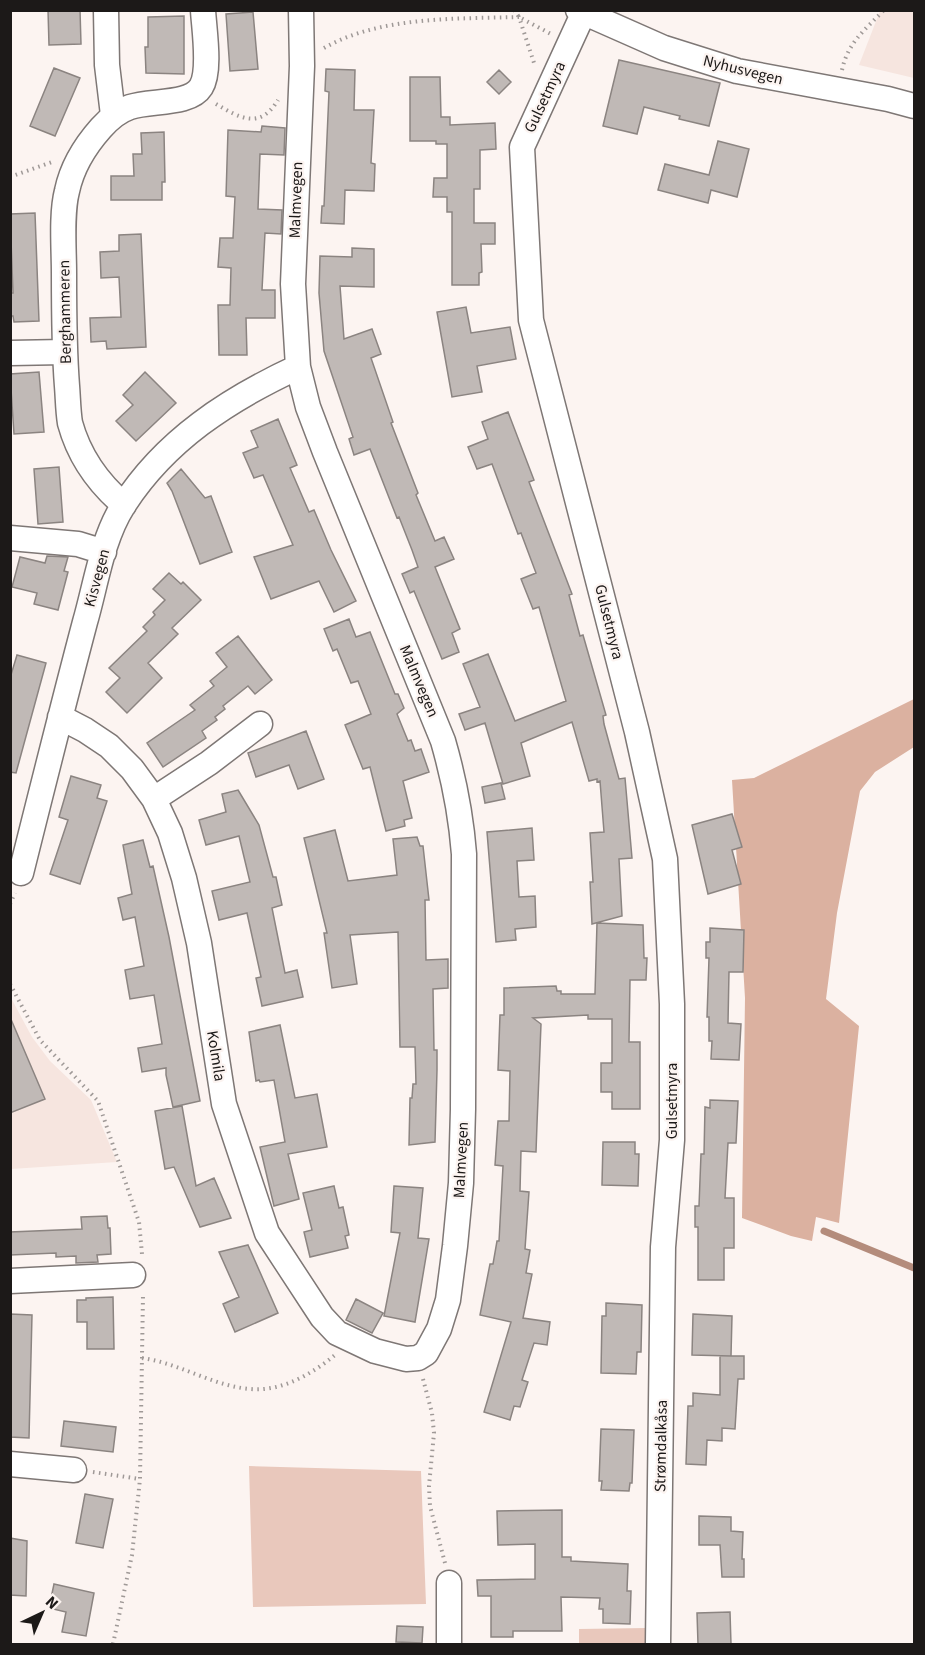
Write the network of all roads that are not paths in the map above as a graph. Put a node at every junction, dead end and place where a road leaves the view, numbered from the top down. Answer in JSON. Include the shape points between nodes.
{"nodes":[{"id":1,"x":106,"y":10,"type":"edge"},
{"id":2,"x":203,"y":10,"type":"edge"},
{"id":3,"x":301,"y":10,"type":"edge"},
{"id":4,"x":580,"y":12,"type":"edge"},
{"id":5,"x":915,"y":106,"type":"edge"},
{"id":6,"x":113,"y":115,"type":"junction"},
{"id":7,"x":64,"y":352,"type":"junction"},
{"id":8,"x":10,"y":353,"type":"edge"},
{"id":9,"x":298,"y":367,"type":"junction"},
{"id":10,"x":124,"y":505,"type":"junction"},
{"id":11,"x":10,"y":538,"type":"edge"},
{"id":12,"x":104,"y":552,"type":"junction"},
{"id":13,"x":60,"y":717,"type":"junction"},
{"id":14,"x":260,"y":724,"type":"dead end"},
{"id":15,"x":154,"y":799,"type":"junction"},
{"id":16,"x":21,"y":873,"type":"dead end"},
{"id":17,"x":663,"y":1247,"type":"joint"},
{"id":18,"x":139,"y":1276,"type":"road end"},
{"id":19,"x":10,"y":1281,"type":"edge"},
{"id":20,"x":418,"y":1358,"type":"joint"},
{"id":21,"x":10,"y":1464,"type":"edge"},
{"id":22,"x":74,"y":1470,"type":"road end"},
{"id":23,"x":449,"y":1582,"type":"road end"},
{"id":24,"x":449,"y":1644,"type":"edge"},
{"id":25,"x":658,"y":1644,"type":"edge"}],
"edges":[{"from":1,"to":6,"type":"street"},
{"from":2,"to":6,"type":"street","name":"Berghammeren","via":[[206,73],[196,94],[186,99],[139,105]]},
{"from":3,"to":9,"type":"street","name":"Malmvegen","via":[[293,284]]},
{"from":4,"to":5,"type":"street","name":"Nyhusvegen","via":[[664,48],[737,70]]},
{"from":4,"to":17,"type":"street","name":"Gulsetmyra","via":[[522,147],[531,320],[637,732],[665,859],[672,1004],[672,1140]]},
{"from":6,"to":7,"type":"street","name":"Berghammeren","via":[[79,158],[66,194]]},
{"from":7,"to":8,"type":"street"},
{"from":7,"to":10,"type":"street","name":"Berghammeren","via":[[70,422],[81,453],[94,475]]},
{"from":9,"to":10,"type":"street","name":"Kisvegen","via":[[229,402],[194,427],[158,462]]},
{"from":9,"to":20,"type":"street","name":"Malmvegen","via":[[325,452],[443,741],[460,815],[464,854],[461,1183],[448,1300],[433,1344]]},
{"from":10,"to":12,"type":"street","name":"Kisvegen","via":[[114,520]]},
{"from":11,"to":12,"type":"street","via":[[78,544]]},
{"from":12,"to":13,"type":"street","name":"Kisvegen"},
{"from":13,"to":15,"type":"street","name":"Kolmila","via":[[109,746]]},
{"from":13,"to":16,"type":"street","name":"Kisvegen"},
{"from":14,"to":15,"type":"street"},
{"from":15,"to":20,"type":"street","name":"Kolmila","via":[[170,832],[189,899],[224,1104],[267,1233],[322,1317],[338,1333],[394,1357]]},
{"from":17,"to":25,"type":"street","name":"Strømdalkåsa"},
{"from":18,"to":19,"type":"street"},
{"from":21,"to":22,"type":"street"},
{"from":23,"to":24,"type":"street"}]}
